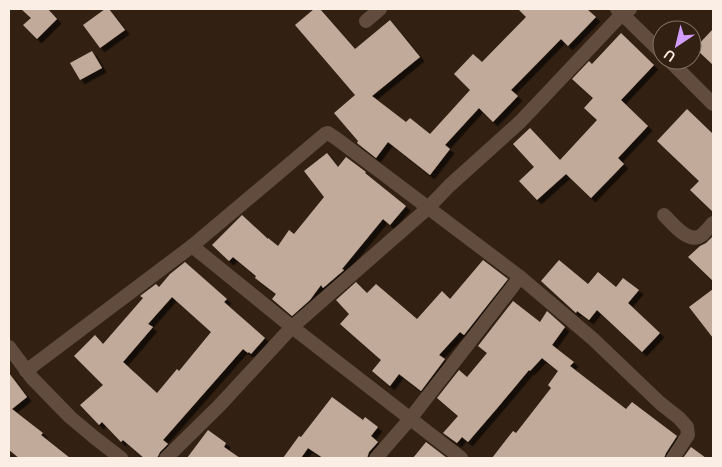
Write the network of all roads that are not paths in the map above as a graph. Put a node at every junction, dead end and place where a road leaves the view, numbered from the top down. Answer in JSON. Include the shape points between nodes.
{"nodes":[{"id":1,"x":380,"y":9,"type":"edge"},
{"id":2,"x":623,"y":11,"type":"edge"},
{"id":3,"x":366,"y":22,"type":"dead end"},
{"id":4,"x":652,"y":42,"type":"edge"},
{"id":5,"x":679,"y":70,"type":"edge"},
{"id":6,"x":713,"y":104,"type":"edge"},
{"id":7,"x":428,"y":208,"type":"junction"},
{"id":8,"x":664,"y":215,"type":"dead end"},
{"id":9,"x":713,"y":223,"type":"edge"},
{"id":10,"x":192,"y":246,"type":"junction"},
{"id":11,"x":520,"y":277,"type":"junction"},
{"id":12,"x":292,"y":327,"type":"junction"},
{"id":13,"x":9,"y":347,"type":"edge"},
{"id":14,"x":26,"y":371,"type":"junction"},
{"id":15,"x":410,"y":419,"type":"junction"},
{"id":16,"x":122,"y":458,"type":"edge"},
{"id":17,"x":166,"y":458,"type":"edge"},
{"id":18,"x":376,"y":458,"type":"edge"},
{"id":19,"x":461,"y":458,"type":"edge"},
{"id":20,"x":673,"y":458,"type":"edge"}],
"edges":[{"from":1,"to":3,"type":"street"},
{"from":2,"to":4,"type":"street"},
{"from":2,"to":7,"type":"street","via":[[520,122]]},
{"from":5,"to":6,"type":"street"},
{"from":7,"to":10,"type":"street","via":[[328,133]]},
{"from":7,"to":11,"type":"street"},
{"from":7,"to":12,"type":"street"},
{"from":8,"to":9,"type":"street","via":[[689,238],[703,234]]},
{"from":10,"to":12,"type":"street"},
{"from":10,"to":14,"type":"street"},
{"from":11,"to":15,"type":"street"},
{"from":11,"to":20,"type":"street","via":[[593,339],[687,427],[688,435]]},
{"from":12,"to":15,"type":"street"},
{"from":12,"to":17,"type":"street"},
{"from":13,"to":14,"type":"street"},
{"from":14,"to":16,"type":"street","via":[[70,417]]},
{"from":15,"to":18,"type":"street"},
{"from":15,"to":19,"type":"street"}]}
